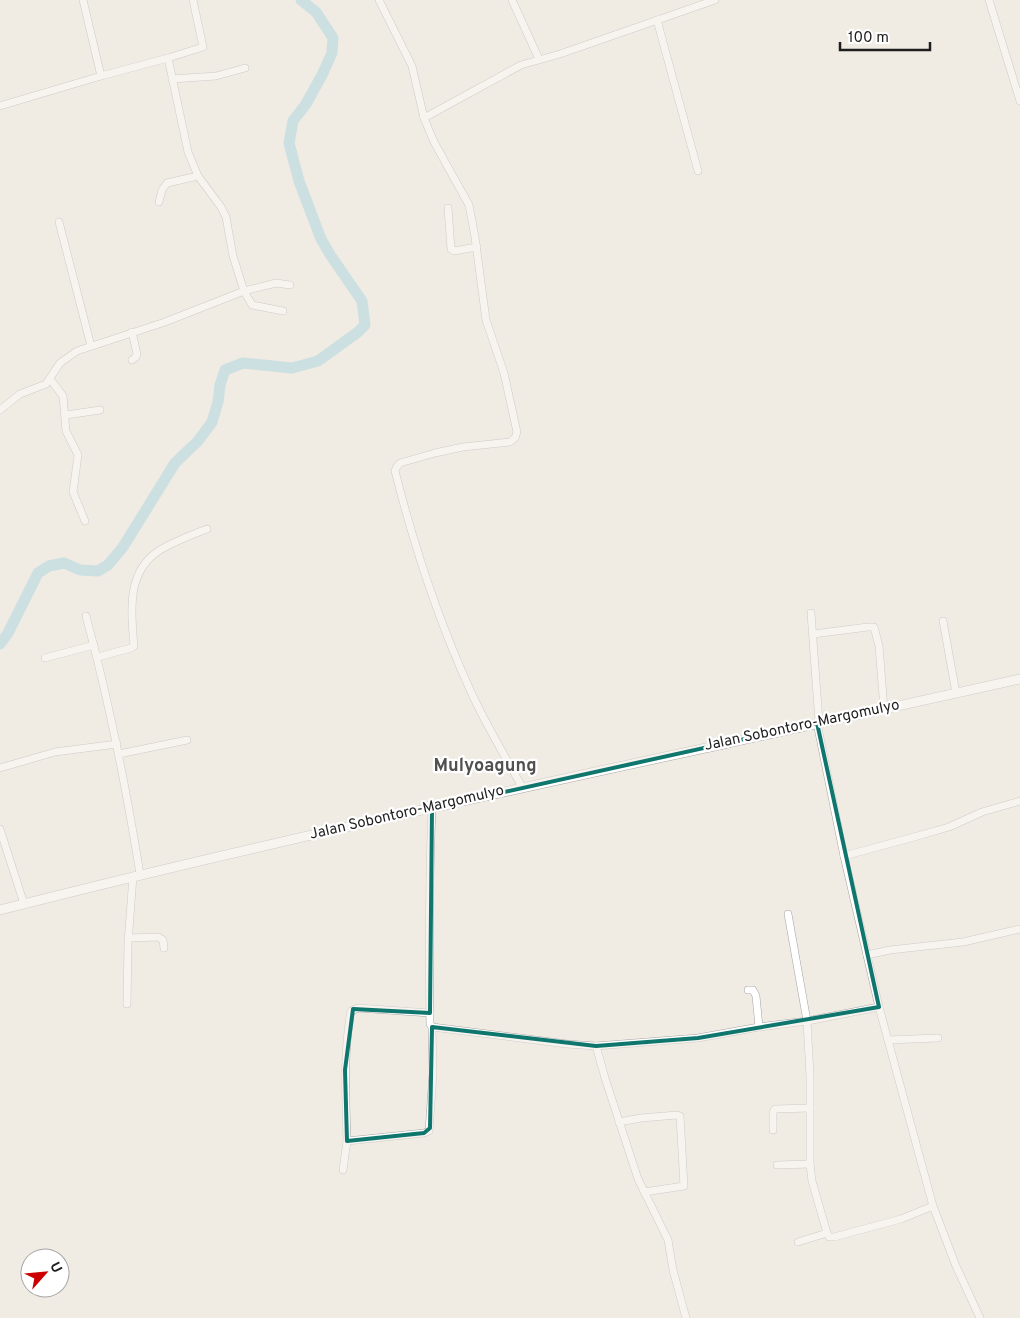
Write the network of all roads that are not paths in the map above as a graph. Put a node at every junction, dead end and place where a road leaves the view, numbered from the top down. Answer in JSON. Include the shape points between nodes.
{"nodes":[{"id":1,"x":83,"y":0,"type":"edge"},
{"id":2,"x":193,"y":0,"type":"edge"},
{"id":3,"x":379,"y":0,"type":"edge"},
{"id":4,"x":512,"y":0,"type":"edge"},
{"id":5,"x":716,"y":0,"type":"edge"},
{"id":6,"x":990,"y":0,"type":"edge"},
{"id":7,"x":657,"y":20,"type":"junction"},
{"id":8,"x":168,"y":58,"type":"junction"},
{"id":9,"x":539,"y":59,"type":"junction"},
{"id":10,"x":245,"y":68,"type":"dead end"},
{"id":11,"x":101,"y":76,"type":"junction"},
{"id":12,"x":172,"y":80,"type":"junction"},
{"id":13,"x":1020,"y":101,"type":"edge"},
{"id":14,"x":0,"y":106,"type":"edge"},
{"id":15,"x":424,"y":118,"type":"junction"},
{"id":16,"x":698,"y":171,"type":"dead end"},
{"id":17,"x":198,"y":176,"type":"junction"},
{"id":18,"x":159,"y":202,"type":"dead end"},
{"id":19,"x":448,"y":208,"type":"dead end"},
{"id":20,"x":59,"y":222,"type":"dead end"},
{"id":21,"x":477,"y":247,"type":"junction"},
{"id":22,"x":290,"y":285,"type":"dead end"},
{"id":23,"x":244,"y":291,"type":"junction"},
{"id":24,"x":283,"y":311,"type":"dead end"},
{"id":25,"x":132,"y":332,"type":"junction"},
{"id":26,"x":91,"y":346,"type":"junction"},
{"id":27,"x":132,"y":360,"type":"dead end"},
{"id":28,"x":50,"y":379,"type":"junction"},
{"id":29,"x":0,"y":410,"type":"edge"},
{"id":30,"x":100,"y":410,"type":"dead end"},
{"id":31,"x":66,"y":415,"type":"junction"},
{"id":32,"x":85,"y":521,"type":"dead end"},
{"id":33,"x":206,"y":529,"type":"dead end"},
{"id":34,"x":811,"y":613,"type":"dead end"},
{"id":35,"x":86,"y":616,"type":"dead end"},
{"id":36,"x":943,"y":620,"type":"dead end"},
{"id":37,"x":813,"y":634,"type":"junction"},
{"id":38,"x":94,"y":645,"type":"junction"},
{"id":39,"x":98,"y":657,"type":"junction"},
{"id":40,"x":45,"y":658,"type":"dead end"},
{"id":41,"x":1020,"y":679,"type":"edge"},
{"id":42,"x":956,"y":693,"type":"junction"},
{"id":43,"x":884,"y":709,"type":"junction"},
{"id":44,"x":818,"y":722,"type":"junction"},
{"id":45,"x":187,"y":740,"type":"dead end"},
{"id":46,"x":117,"y":744,"type":"junction"},
{"id":47,"x":119,"y":754,"type":"junction"},
{"id":48,"x":0,"y":768,"type":"edge"},
{"id":49,"x":522,"y":787,"type":"junction"},
{"id":50,"x":1020,"y":801,"type":"edge"},
{"id":51,"x":432,"y":808,"type":"junction"},
{"id":52,"x":0,"y":829,"type":"edge"},
{"id":53,"x":844,"y":856,"type":"junction"},
{"id":54,"x":136,"y":875,"type":"junction"},
{"id":55,"x":24,"y":904,"type":"junction"},
{"id":56,"x":0,"y":910,"type":"edge"},
{"id":57,"x":788,"y":914,"type":"dead end"},
{"id":58,"x":1020,"y":929,"type":"edge"},
{"id":59,"x":128,"y":938,"type":"junction"},
{"id":60,"x":164,"y":948,"type":"dead end"},
{"id":61,"x":867,"y":955,"type":"junction"},
{"id":62,"x":748,"y":990,"type":"dead end"},
{"id":63,"x":127,"y":1004,"type":"dead end"},
{"id":64,"x":880,"y":1007,"type":"junction"},
{"id":65,"x":430,"y":1013,"type":"junction"},
{"id":66,"x":808,"y":1021,"type":"junction"},
{"id":67,"x":432,"y":1027,"type":"junction"},
{"id":68,"x":759,"y":1027,"type":"junction"},
{"id":69,"x":938,"y":1038,"type":"dead end"},
{"id":70,"x":888,"y":1040,"type":"junction"},
{"id":71,"x":596,"y":1046,"type":"junction"},
{"id":72,"x":810,"y":1108,"type":"junction"},
{"id":73,"x":619,"y":1122,"type":"junction"},
{"id":74,"x":773,"y":1130,"type":"dead end"},
{"id":75,"x":347,"y":1141,"type":"junction"},
{"id":76,"x":810,"y":1164,"type":"junction"},
{"id":77,"x":777,"y":1165,"type":"dead end"},
{"id":78,"x":343,"y":1170,"type":"dead end"},
{"id":79,"x":644,"y":1192,"type":"junction"},
{"id":80,"x":933,"y":1206,"type":"junction"},
{"id":81,"x":827,"y":1232,"type":"junction"},
{"id":82,"x":798,"y":1242,"type":"dead end"},
{"id":83,"x":686,"y":1318,"type":"edge"},
{"id":84,"x":980,"y":1318,"type":"edge"}],
"edges":[{"from":1,"to":11,"type":"street"},
{"from":2,"to":8,"type":"street","via":[[203,47]]},
{"from":3,"to":15,"type":"street","via":[[412,66]]},
{"from":4,"to":9,"type":"street"},
{"from":5,"to":7,"type":"street"},
{"from":6,"to":13,"type":"street"},
{"from":7,"to":9,"type":"street"},
{"from":7,"to":16,"type":"street"},
{"from":8,"to":11,"type":"street"},
{"from":8,"to":12,"type":"street"},
{"from":9,"to":15,"type":"street"},
{"from":10,"to":12,"type":"street","via":[[216,76]]},
{"from":11,"to":14,"type":"street"},
{"from":12,"to":17,"type":"street","via":[[186,143]]},
{"from":15,"to":21,"type":"street","via":[[466,198]]},
{"from":17,"to":18,"type":"street","via":[[167,183]]},
{"from":17,"to":23,"type":"street","via":[[226,217]]},
{"from":19,"to":21,"type":"street","via":[[451,249]]},
{"from":20,"to":26,"type":"street"},
{"from":21,"to":49,"type":"street","via":[[486,320],[506,379],[517,436],[505,444],[450,449],[410,460],[398,465],[395,472],[419,554],[460,667]]},
{"from":22,"to":23,"type":"street","via":[[276,283]]},
{"from":23,"to":24,"type":"street","via":[[252,305]]},
{"from":23,"to":25,"type":"street"},
{"from":25,"to":26,"type":"street"},
{"from":25,"to":27,"type":"street","via":[[137,356]]},
{"from":26,"to":28,"type":"street","via":[[67,357]]},
{"from":28,"to":29,"type":"street","via":[[43,386],[20,394]]},
{"from":28,"to":31,"type":"street","via":[[63,396]]},
{"from":30,"to":31,"type":"street"},
{"from":31,"to":32,"type":"street","via":[[66,431],[78,456],[73,492]]},
{"from":33,"to":39,"type":"street","via":[[159,550],[139,571],[131,612],[134,646]]},
{"from":34,"to":37,"type":"street"},
{"from":35,"to":38,"type":"street"},
{"from":36,"to":42,"type":"street"},
{"from":37,"to":43,"type":"street","via":[[874,627],[879,646]]},
{"from":37,"to":44,"type":"street"},
{"from":38,"to":39,"type":"street"},
{"from":38,"to":40,"type":"street"},
{"from":39,"to":46,"type":"street"},
{"from":41,"to":42,"type":"street","name":"Jalan Sobontoro-Margomulyo"},
{"from":42,"to":43,"type":"street","name":"Jalan Sobontoro-Margomulyo"},
{"from":43,"to":44,"type":"street","name":"Jalan Sobontoro-Margomulyo"},
{"from":44,"to":49,"type":"street","name":"Jalan Sobontoro-Margomulyo"},
{"from":44,"to":53,"type":"street"},
{"from":45,"to":47,"type":"street"},
{"from":46,"to":47,"type":"street"},
{"from":46,"to":48,"type":"street","via":[[55,752]]},
{"from":47,"to":54,"type":"street"},
{"from":49,"to":51,"type":"street","name":"Jalan Sobontoro-Margomulyo"},
{"from":50,"to":53,"type":"street","via":[[914,838]]},
{"from":51,"to":54,"type":"street","name":"Jalan Sobontoro-Margomulyo"},
{"from":51,"to":65,"type":"street"},
{"from":52,"to":55,"type":"street"},
{"from":53,"to":61,"type":"street"},
{"from":54,"to":55,"type":"street","name":"Jalan Sobontoro-Margomulyo"},
{"from":54,"to":59,"type":"street"},
{"from":55,"to":56,"type":"street","name":"Jalan Sobontoro-Margomulyo"},
{"from":57,"to":66,"type":"street"},
{"from":58,"to":61,"type":"street","via":[[962,942]]},
{"from":59,"to":60,"type":"street","via":[[158,937],[163,940]]},
{"from":59,"to":63,"type":"street"},
{"from":61,"to":64,"type":"street"},
{"from":62,"to":68,"type":"street","via":[[753,990],[756,996]]},
{"from":64,"to":66,"type":"street"},
{"from":64,"to":70,"type":"street"},
{"from":65,"to":67,"type":"street"},
{"from":65,"to":75,"type":"street","via":[[358,1008],[351,1011],[345,1070]]},
{"from":66,"to":68,"type":"street"},
{"from":66,"to":72,"type":"street"},
{"from":67,"to":71,"type":"street"},
{"from":67,"to":75,"type":"street","via":[[434,1066],[429,1131]]},
{"from":68,"to":71,"type":"street","via":[[698,1038]]},
{"from":69,"to":70,"type":"street"},
{"from":70,"to":80,"type":"street"},
{"from":71,"to":73,"type":"street"},
{"from":72,"to":74,"type":"street","via":[[775,1109]]},
{"from":72,"to":76,"type":"street"},
{"from":73,"to":79,"type":"street"},
{"from":73,"to":79,"type":"street","via":[[680,1116],[684,1186]]},
{"from":75,"to":78,"type":"street"},
{"from":76,"to":77,"type":"street"},
{"from":76,"to":81,"type":"street","via":[[814,1191]]},
{"from":79,"to":83,"type":"street","via":[[668,1240]]},
{"from":80,"to":81,"type":"street","via":[[900,1219],[834,1237],[829,1237]]},
{"from":80,"to":84,"type":"street"},
{"from":81,"to":82,"type":"street"}]}
